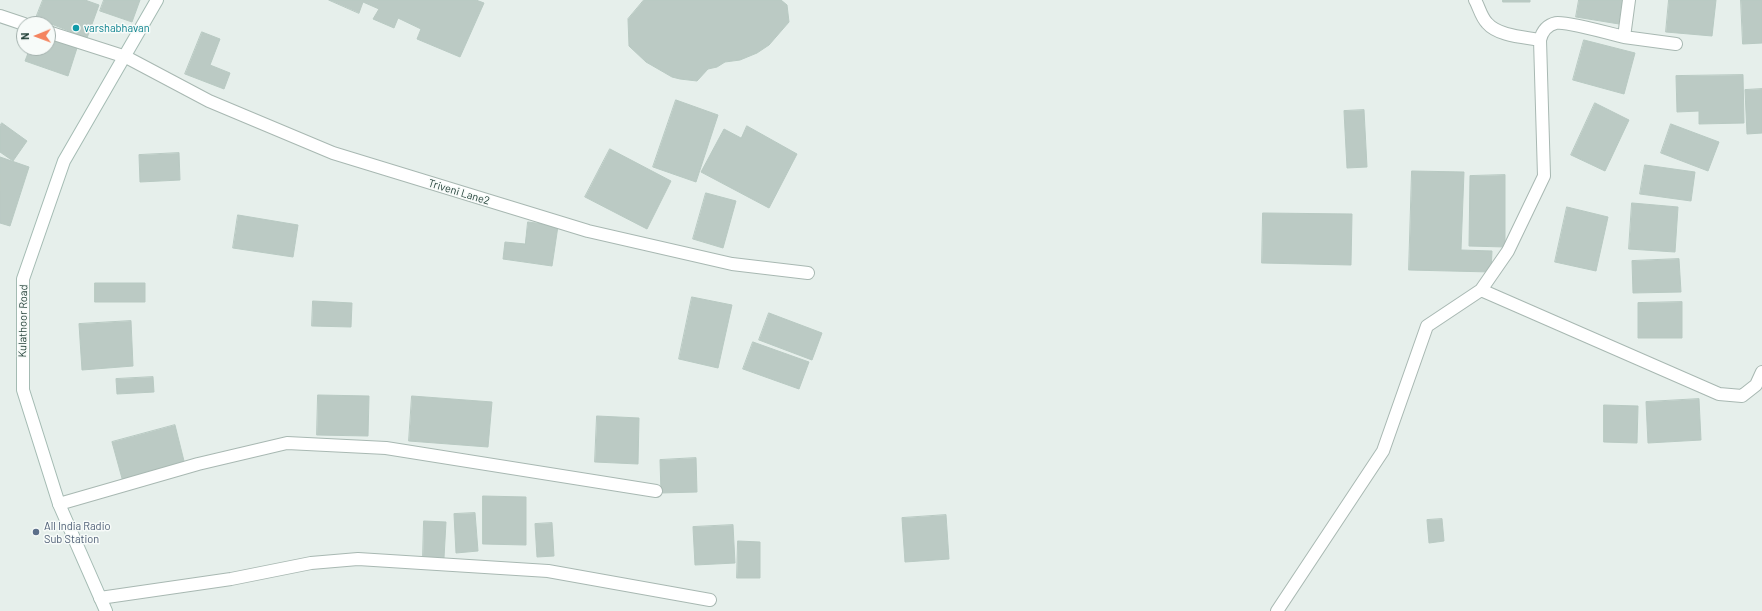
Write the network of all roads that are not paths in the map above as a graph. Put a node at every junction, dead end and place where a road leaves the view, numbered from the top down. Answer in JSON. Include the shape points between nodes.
{"nodes":[{"id":1,"x":157,"y":0,"type":"edge"},
{"id":2,"x":1475,"y":0,"type":"edge"},
{"id":3,"x":1629,"y":0,"type":"edge"},
{"id":4,"x":0,"y":16,"type":"edge"},
{"id":5,"x":16,"y":21,"type":"edge"},
{"id":6,"x":56,"y":35,"type":"edge"},
{"id":7,"x":1624,"y":37,"type":"junction"},
{"id":8,"x":1540,"y":40,"type":"junction"},
{"id":9,"x":1676,"y":44,"type":"dead end"},
{"id":10,"x":126,"y":57,"type":"junction"},
{"id":11,"x":808,"y":273,"type":"dead end"},
{"id":12,"x":1481,"y":290,"type":"junction"},
{"id":13,"x":1762,"y":372,"type":"edge"},
{"id":14,"x":656,"y":490,"type":"dead end"},
{"id":15,"x":60,"y":504,"type":"junction"},
{"id":16,"x":100,"y":598,"type":"junction"},
{"id":17,"x":710,"y":600,"type":"dead end"},
{"id":18,"x":106,"y":611,"type":"edge"},
{"id":19,"x":1277,"y":611,"type":"edge"}],
"edges":[{"from":1,"to":10,"type":"street","name":"Kulathoor Road"},
{"from":2,"to":8,"type":"street","via":[[1485,22],[1492,28]]},
{"from":3,"to":7,"type":"street"},
{"from":4,"to":5,"type":"street"},
{"from":6,"to":10,"type":"street","name":"Triveni Lane2"},
{"from":7,"to":8,"type":"street","via":[[1556,23],[1545,29]]},
{"from":7,"to":9,"type":"street"},
{"from":8,"to":12,"type":"street","via":[[1544,176],[1508,251]]},
{"from":10,"to":11,"type":"street","name":"Triveni Lane2","via":[[209,100],[341,155],[588,231],[732,264]]},
{"from":10,"to":15,"type":"street","name":"Kulathoor Road","via":[[64,162],[23,279],[23,390]]},
{"from":12,"to":13,"type":"street","via":[[1719,394],[1742,396],[1756,385]]},
{"from":12,"to":19,"type":"street","via":[[1427,326],[1383,451]]},
{"from":14,"to":15,"type":"street","via":[[386,448],[287,443],[198,464]]},
{"from":15,"to":16,"type":"street","name":"Kulathoor Road"},
{"from":16,"to":17,"type":"street","via":[[358,559],[548,571]]},
{"from":16,"to":18,"type":"street","name":"Kulathoor Road"}]}
